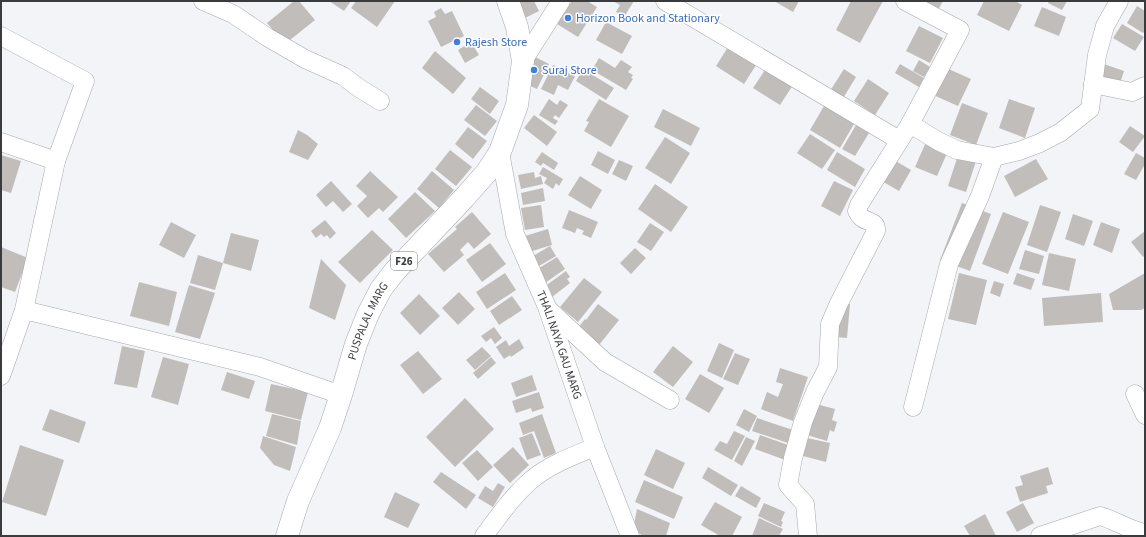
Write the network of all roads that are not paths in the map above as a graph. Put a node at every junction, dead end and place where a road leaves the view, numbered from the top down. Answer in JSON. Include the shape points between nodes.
{"nodes":[{"id":1,"x":203,"y":1,"type":"edge"},
{"id":2,"x":508,"y":1,"type":"edge"},
{"id":3,"x":561,"y":1,"type":"edge"},
{"id":4,"x":665,"y":1,"type":"edge"},
{"id":5,"x":905,"y":1,"type":"edge"},
{"id":6,"x":1119,"y":1,"type":"edge"},
{"id":7,"x":1,"y":36,"type":"edge"},
{"id":8,"x":523,"y":62,"type":"junction"},
{"id":9,"x":1093,"y":84,"type":"junction"},
{"id":10,"x":1145,"y":86,"type":"edge"},
{"id":11,"x":380,"y":101,"type":"dead end"},
{"id":12,"x":910,"y":124,"type":"junction"},
{"id":13,"x":899,"y":140,"type":"junction"},
{"id":14,"x":1,"y":142,"type":"edge"},
{"id":15,"x":500,"y":152,"type":"junction"},
{"id":16,"x":994,"y":157,"type":"junction"},
{"id":17,"x":56,"y":161,"type":"junction"},
{"id":18,"x":547,"y":308,"type":"junction"},
{"id":19,"x":24,"y":310,"type":"junction"},
{"id":20,"x":1,"y":376,"type":"edge"},
{"id":21,"x":1135,"y":394,"type":"dead end"},
{"id":22,"x":341,"y":395,"type":"junction"},
{"id":23,"x":670,"y":400,"type":"dead end"},
{"id":24,"x":913,"y":407,"type":"dead end"},
{"id":25,"x":1145,"y":415,"type":"edge"},
{"id":26,"x":595,"y":447,"type":"junction"},
{"id":27,"x":1145,"y":533,"type":"edge"},
{"id":28,"x":287,"y":536,"type":"edge"},
{"id":29,"x":484,"y":536,"type":"edge"},
{"id":30,"x":630,"y":536,"type":"edge"},
{"id":31,"x":808,"y":536,"type":"edge"},
{"id":32,"x":1040,"y":536,"type":"edge"}],
"edges":[{"from":1,"to":11,"type":"street","via":[[233,14],[305,59],[343,76]]},
{"from":2,"to":8,"type":"main road","name":"PUSPALAL MARG","number":"F26","via":[[517,27]]},
{"from":3,"to":8,"type":"street"},
{"from":4,"to":13,"type":"street"},
{"from":5,"to":12,"type":"street","via":[[960,30]]},
{"from":6,"to":9,"type":"street","via":[[1105,26]]},
{"from":7,"to":17,"type":"street","via":[[85,81]]},
{"from":8,"to":15,"type":"main road","name":"PUSPALAL MARG","number":"F26","via":[[517,105]]},
{"from":9,"to":10,"type":"street","via":[[1132,92]]},
{"from":9,"to":16,"type":"street","via":[[1090,109],[1061,132],[1019,151]]},
{"from":12,"to":13,"type":"street"},
{"from":12,"to":16,"type":"street","via":[[957,150]]},
{"from":13,"to":31,"type":"street","via":[[859,205],[857,211],[861,217],[874,223],[876,231],[830,324],[828,367],[803,422],[792,458],[788,485],[805,504]]},
{"from":14,"to":17,"type":"street"},
{"from":15,"to":18,"type":"street","name":"THALI NAYA GAU MARG","via":[[515,234]]},
{"from":15,"to":22,"type":"main road","name":"PUSPALAL MARG","number":"F26","via":[[487,172],[381,289],[356,344]]},
{"from":16,"to":24,"type":"street","via":[[980,196],[949,264]]},
{"from":17,"to":19,"type":"street"},
{"from":18,"to":23,"type":"street","via":[[605,362]]},
{"from":18,"to":26,"type":"street","name":"THALI NAYA GAU MARG"},
{"from":19,"to":20,"type":"street"},
{"from":19,"to":22,"type":"street","via":[[260,367]]},
{"from":21,"to":25,"type":"street"},
{"from":22,"to":28,"type":"main road","name":"PUSPALAL MARG","number":"F26","via":[[330,428],[298,501]]},
{"from":26,"to":29,"type":"street","via":[[562,461],[530,481]]},
{"from":26,"to":30,"type":"street","name":"THALI NAYA GAU MARG"},
{"from":27,"to":32,"type":"street","via":[[1100,516]]}]}
